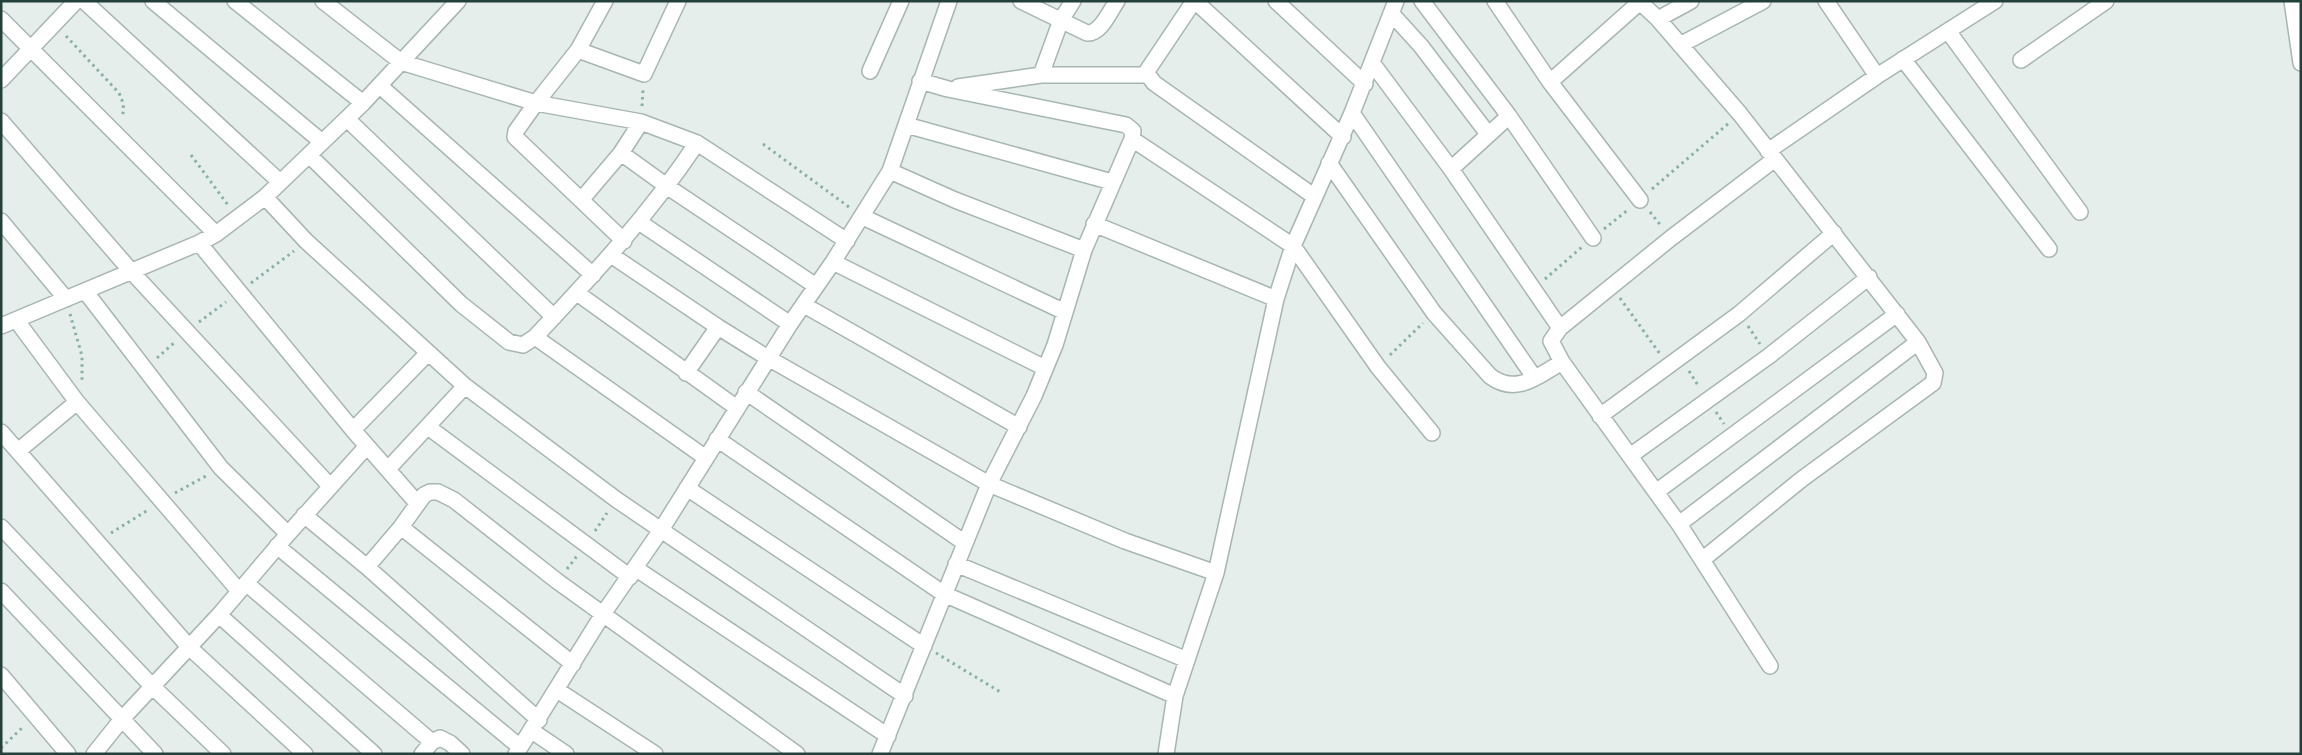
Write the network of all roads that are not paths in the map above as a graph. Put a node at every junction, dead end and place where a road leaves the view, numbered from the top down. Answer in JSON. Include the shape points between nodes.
{"nodes":[{"id":1,"x":76,"y":1,"type":"edge"},
{"id":2,"x":84,"y":1,"type":"edge"},
{"id":3,"x":153,"y":1,"type":"edge"},
{"id":4,"x":235,"y":1,"type":"edge"},
{"id":5,"x":323,"y":1,"type":"edge"},
{"id":6,"x":458,"y":1,"type":"edge"},
{"id":7,"x":605,"y":1,"type":"edge"},
{"id":8,"x":678,"y":1,"type":"edge"},
{"id":9,"x":901,"y":1,"type":"edge"},
{"id":10,"x":948,"y":1,"type":"edge"},
{"id":11,"x":1021,"y":1,"type":"edge"},
{"id":12,"x":1073,"y":1,"type":"edge"},
{"id":13,"x":1117,"y":1,"type":"edge"},
{"id":14,"x":1195,"y":1,"type":"edge"},
{"id":15,"x":1276,"y":1,"type":"edge"},
{"id":16,"x":1422,"y":1,"type":"edge"},
{"id":17,"x":1495,"y":1,"type":"edge"},
{"id":18,"x":1691,"y":1,"type":"edge"},
{"id":19,"x":1763,"y":1,"type":"edge"},
{"id":20,"x":1826,"y":1,"type":"edge"},
{"id":21,"x":1995,"y":1,"type":"edge"},
{"id":22,"x":2106,"y":1,"type":"edge"},
{"id":23,"x":2292,"y":1,"type":"edge"},
{"id":24,"x":1640,"y":2,"type":"edge"},
{"id":25,"x":1393,"y":7,"type":"edge"},
{"id":26,"x":1658,"y":18,"type":"junction"},
{"id":27,"x":1,"y":19,"type":"edge"},
{"id":28,"x":1061,"y":20,"type":"junction"},
{"id":29,"x":1948,"y":31,"type":"junction"},
{"id":30,"x":1680,"y":46,"type":"junction"},
{"id":31,"x":31,"y":50,"type":"junction"},
{"id":32,"x":578,"y":50,"type":"junction"},
{"id":33,"x":1902,"y":60,"type":"junction"},
{"id":34,"x":2021,"y":60,"type":"dead end"},
{"id":35,"x":401,"y":62,"type":"junction"},
{"id":36,"x":2301,"y":63,"type":"edge"},
{"id":37,"x":1373,"y":64,"type":"junction"},
{"id":38,"x":870,"y":71,"type":"dead end"},
{"id":39,"x":1041,"y":75,"type":"junction"},
{"id":40,"x":1148,"y":75,"type":"junction"},
{"id":41,"x":1877,"y":76,"type":"junction"},
{"id":42,"x":1,"y":80,"type":"edge"},
{"id":43,"x":920,"y":81,"type":"junction"},
{"id":44,"x":1550,"y":82,"type":"junction"},
{"id":45,"x":1365,"y":84,"type":"junction"},
{"id":46,"x":380,"y":86,"type":"junction"},
{"id":47,"x":948,"y":89,"type":"junction"},
{"id":48,"x":364,"y":103,"type":"junction"},
{"id":49,"x":536,"y":103,"type":"junction"},
{"id":50,"x":1352,"y":113,"type":"junction"},
{"id":51,"x":1509,"y":116,"type":"junction"},
{"id":52,"x":347,"y":119,"type":"junction"},
{"id":53,"x":1,"y":121,"type":"edge"},
{"id":54,"x":641,"y":122,"type":"junction"},
{"id":55,"x":906,"y":125,"type":"junction"},
{"id":56,"x":1488,"y":134,"type":"junction"},
{"id":57,"x":1343,"y":137,"type":"junction"},
{"id":58,"x":1132,"y":139,"type":"junction"},
{"id":59,"x":322,"y":142,"type":"junction"},
{"id":60,"x":697,"y":143,"type":"junction"},
{"id":61,"x":621,"y":153,"type":"junction"},
{"id":62,"x":309,"y":155,"type":"junction"},
{"id":63,"x":1771,"y":155,"type":"junction"},
{"id":64,"x":1329,"y":163,"type":"junction"},
{"id":65,"x":1451,"y":169,"type":"junction"},
{"id":66,"x":890,"y":171,"type":"junction"},
{"id":67,"x":280,"y":182,"type":"junction"},
{"id":68,"x":1112,"y":182,"type":"junction"},
{"id":69,"x":668,"y":188,"type":"junction"},
{"id":70,"x":265,"y":197,"type":"junction"},
{"id":71,"x":1315,"y":197,"type":"junction"},
{"id":72,"x":582,"y":199,"type":"junction"},
{"id":73,"x":1640,"y":200,"type":"road end"},
{"id":74,"x":2080,"y":212,"type":"dead end"},
{"id":75,"x":862,"y":217,"type":"junction"},
{"id":76,"x":1,"y":221,"type":"edge"},
{"id":77,"x":639,"y":222,"type":"junction"},
{"id":78,"x":1094,"y":224,"type":"junction"},
{"id":79,"x":1834,"y":233,"type":"junction"},
{"id":80,"x":216,"y":234,"type":"junction"},
{"id":81,"x":1593,"y":238,"type":"road end"},
{"id":82,"x":624,"y":241,"type":"junction"},
{"id":83,"x":847,"y":241,"type":"junction"},
{"id":84,"x":199,"y":243,"type":"junction"},
{"id":85,"x":1293,"y":246,"type":"junction"},
{"id":86,"x":2049,"y":249,"type":"dead end"},
{"id":87,"x":1084,"y":250,"type":"junction"},
{"id":88,"x":611,"y":255,"type":"junction"},
{"id":89,"x":833,"y":262,"type":"junction"},
{"id":90,"x":131,"y":271,"type":"junction"},
{"id":91,"x":593,"y":275,"type":"junction"},
{"id":92,"x":1870,"y":277,"type":"junction"},
{"id":93,"x":816,"y":286,"type":"junction"},
{"id":94,"x":85,"y":291,"type":"junction"},
{"id":95,"x":576,"y":293,"type":"junction"},
{"id":96,"x":1276,"y":299,"type":"junction"},
{"id":97,"x":66,"y":300,"type":"junction"},
{"id":98,"x":804,"y":305,"type":"junction"},
{"id":99,"x":1065,"y":312,"type":"junction"},
{"id":100,"x":1897,"y":314,"type":"junction"},
{"id":101,"x":554,"y":317,"type":"junction"},
{"id":102,"x":17,"y":321,"type":"junction"},
{"id":103,"x":790,"y":324,"type":"junction"},
{"id":104,"x":1,"y":326,"type":"edge"},
{"id":105,"x":718,"y":327,"type":"junction"},
{"id":106,"x":1560,"y":328,"type":"junction"},
{"id":107,"x":535,"y":337,"type":"junction"},
{"id":108,"x":1918,"y":342,"type":"junction"},
{"id":109,"x":428,"y":353,"type":"junction"},
{"id":110,"x":768,"y":358,"type":"junction"},
{"id":111,"x":1562,"y":362,"type":"junction"},
{"id":112,"x":1045,"y":368,"type":"junction"},
{"id":113,"x":686,"y":373,"type":"junction"},
{"id":114,"x":1534,"y":377,"type":"junction"},
{"id":115,"x":465,"y":386,"type":"junction"},
{"id":116,"x":746,"y":392,"type":"junction"},
{"id":117,"x":78,"y":402,"type":"junction"},
{"id":118,"x":736,"y":408,"type":"junction"},
{"id":119,"x":1600,"y":416,"type":"junction"},
{"id":120,"x":1019,"y":427,"type":"junction"},
{"id":121,"x":428,"y":428,"type":"junction"},
{"id":122,"x":353,"y":430,"type":"junction"},
{"id":123,"x":1,"y":432,"type":"edge"},
{"id":124,"x":1432,"y":433,"type":"dead end"},
{"id":125,"x":718,"y":439,"type":"junction"},
{"id":126,"x":367,"y":446,"type":"junction"},
{"id":127,"x":18,"y":451,"type":"junction"},
{"id":128,"x":1630,"y":456,"type":"junction"},
{"id":129,"x":706,"y":458,"type":"junction"},
{"id":130,"x":388,"y":469,"type":"junction"},
{"id":131,"x":989,"y":484,"type":"junction"},
{"id":132,"x":330,"y":486,"type":"junction"},
{"id":133,"x":687,"y":488,"type":"junction"},
{"id":134,"x":1656,"y":492,"type":"junction"},
{"id":135,"x":418,"y":503,"type":"junction"},
{"id":136,"x":304,"y":516,"type":"junction"},
{"id":137,"x":1679,"y":524,"type":"junction"},
{"id":138,"x":1,"y":527,"type":"edge"},
{"id":139,"x":401,"y":527,"type":"junction"},
{"id":140,"x":661,"y":530,"type":"junction"},
{"id":141,"x":288,"y":534,"type":"junction"},
{"id":142,"x":965,"y":543,"type":"junction"},
{"id":143,"x":277,"y":546,"type":"junction"},
{"id":144,"x":1702,"y":560,"type":"junction"},
{"id":145,"x":956,"y":564,"type":"junction"},
{"id":146,"x":367,"y":567,"type":"junction"},
{"id":147,"x":632,"y":573,"type":"junction"},
{"id":148,"x":1216,"y":573,"type":"junction"},
{"id":149,"x":243,"y":587,"type":"junction"},
{"id":150,"x":1,"y":591,"type":"edge"},
{"id":151,"x":944,"y":594,"type":"junction"},
{"id":152,"x":603,"y":614,"type":"junction"},
{"id":153,"x":219,"y":615,"type":"junction"},
{"id":154,"x":924,"y":646,"type":"junction"},
{"id":155,"x":190,"y":648,"type":"junction"},
{"id":156,"x":1186,"y":660,"type":"junction"},
{"id":157,"x":573,"y":664,"type":"junction"},
{"id":158,"x":1770,"y":666,"type":"dead end"},
{"id":159,"x":1,"y":675,"type":"edge"},
{"id":160,"x":152,"y":686,"type":"junction"},
{"id":161,"x":558,"y":690,"type":"junction"},
{"id":162,"x":904,"y":696,"type":"junction"},
{"id":163,"x":1175,"y":696,"type":"junction"},
{"id":164,"x":122,"y":719,"type":"junction"},
{"id":165,"x":535,"y":725,"type":"junction"},
{"id":166,"x":888,"y":736,"type":"junction"},
{"id":167,"x":427,"y":748,"type":"edge"},
{"id":168,"x":518,"y":750,"type":"edge"},
{"id":169,"x":68,"y":754,"type":"edge"},
{"id":170,"x":94,"y":754,"type":"edge"},
{"id":171,"x":156,"y":754,"type":"edge"},
{"id":172,"x":223,"y":754,"type":"edge"},
{"id":173,"x":306,"y":754,"type":"edge"},
{"id":174,"x":374,"y":754,"type":"edge"},
{"id":175,"x":462,"y":754,"type":"edge"},
{"id":176,"x":566,"y":754,"type":"edge"},
{"id":177,"x":655,"y":754,"type":"edge"},
{"id":178,"x":797,"y":754,"type":"edge"},
{"id":179,"x":880,"y":754,"type":"edge"},
{"id":180,"x":1166,"y":754,"type":"edge"}],
"edges":[{"from":1,"to":31,"type":"street"},
{"from":2,"to":67,"type":"street"},
{"from":3,"to":59,"type":"street"},
{"from":4,"to":48,"type":"street"},
{"from":5,"to":35,"type":"street"},
{"from":6,"to":35,"type":"street"},
{"from":7,"to":32,"type":"street"},
{"from":8,"to":32,"type":"street","via":[[644,74]]},
{"from":9,"to":38,"type":"street"},
{"from":10,"to":43,"type":"street"},
{"from":11,"to":28,"type":"street"},
{"from":12,"to":28,"type":"street"},
{"from":13,"to":28,"type":"street","via":[[1098,30],[1092,33]]},
{"from":14,"to":40,"type":"street","via":[[1147,71]]},
{"from":14,"to":57,"type":"street"},
{"from":15,"to":45,"type":"street"},
{"from":16,"to":51,"type":"street"},
{"from":17,"to":44,"type":"street"},
{"from":18,"to":26,"type":"street"},
{"from":19,"to":30,"type":"street"},
{"from":20,"to":41,"type":"street"},
{"from":21,"to":29,"type":"street"},
{"from":22,"to":34,"type":"street"},
{"from":23,"to":36,"type":"street"},
{"from":24,"to":26,"type":"street"},
{"from":24,"to":44,"type":"street"},
{"from":25,"to":37,"type":"street"},
{"from":25,"to":56,"type":"street"},
{"from":26,"to":30,"type":"street"},
{"from":27,"to":31,"type":"street"},
{"from":28,"to":39,"type":"street"},
{"from":29,"to":33,"type":"street"},
{"from":29,"to":74,"type":"street"},
{"from":30,"to":63,"type":"street"},
{"from":31,"to":42,"type":"street"},
{"from":31,"to":80,"type":"street"},
{"from":32,"to":49,"type":"street"},
{"from":33,"to":41,"type":"street"},
{"from":33,"to":86,"type":"street"},
{"from":35,"to":46,"type":"street"},
{"from":35,"to":49,"type":"street"},
{"from":37,"to":45,"type":"street"},
{"from":37,"to":65,"type":"street"},
{"from":39,"to":40,"type":"street"},
{"from":39,"to":47,"type":"street"},
{"from":40,"to":71,"type":"street"},
{"from":41,"to":63,"type":"street"},
{"from":43,"to":47,"type":"street"},
{"from":43,"to":55,"type":"street"},
{"from":44,"to":73,"type":"street"},
{"from":45,"to":50,"type":"street"},
{"from":46,"to":48,"type":"street"},
{"from":46,"to":91,"type":"street"},
{"from":47,"to":58,"type":"street","via":[[1126,125],[1133,131]]},
{"from":48,"to":52,"type":"street"},
{"from":49,"to":54,"type":"street"},
{"from":49,"to":72,"type":"street","via":[[515,137]]},
{"from":50,"to":57,"type":"street"},
{"from":50,"to":114,"type":"street"},
{"from":51,"to":56,"type":"street"},
{"from":51,"to":81,"type":"street"},
{"from":52,"to":59,"type":"street"},
{"from":52,"to":101,"type":"street"},
{"from":53,"to":90,"type":"street"},
{"from":54,"to":60,"type":"street"},
{"from":54,"to":61,"type":"street"},
{"from":55,"to":66,"type":"street"},
{"from":55,"to":68,"type":"street"},
{"from":56,"to":65,"type":"street"},
{"from":57,"to":64,"type":"street"},
{"from":58,"to":68,"type":"street"},
{"from":58,"to":85,"type":"street"},
{"from":59,"to":62,"type":"street"},
{"from":60,"to":69,"type":"street"},
{"from":60,"to":83,"type":"street"},
{"from":61,"to":69,"type":"street"},
{"from":61,"to":72,"type":"street"},
{"from":62,"to":67,"type":"street"},
{"from":62,"to":107,"type":"street","via":[[461,304],[496,333],[509,342],[523,345]]},
{"from":63,"to":79,"type":"street"},
{"from":63,"to":106,"type":"street"},
{"from":64,"to":71,"type":"street"},
{"from":64,"to":114,"type":"street","via":[[1434,313],[1490,376],[1500,384],[1516,385]]},
{"from":65,"to":106,"type":"street"},
{"from":66,"to":75,"type":"street"},
{"from":66,"to":87,"type":"street"},
{"from":67,"to":70,"type":"street"},
{"from":68,"to":78,"type":"street"},
{"from":69,"to":77,"type":"street"},
{"from":69,"to":93,"type":"street"},
{"from":70,"to":80,"type":"street"},
{"from":70,"to":109,"type":"street","via":[[306,241]]},
{"from":71,"to":85,"type":"street"},
{"from":72,"to":82,"type":"street"},
{"from":75,"to":83,"type":"street"},
{"from":75,"to":99,"type":"street"},
{"from":76,"to":97,"type":"street"},
{"from":77,"to":82,"type":"street"},
{"from":77,"to":103,"type":"street"},
{"from":78,"to":87,"type":"street"},
{"from":78,"to":96,"type":"street"},
{"from":79,"to":92,"type":"street"},
{"from":79,"to":119,"type":"street","via":[[1739,314]]},
{"from":80,"to":84,"type":"street"},
{"from":82,"to":88,"type":"street"},
{"from":83,"to":89,"type":"street"},
{"from":84,"to":90,"type":"street"},
{"from":84,"to":122,"type":"street"},
{"from":85,"to":96,"type":"street"},
{"from":85,"to":124,"type":"street","via":[[1378,367]]},
{"from":87,"to":99,"type":"street"},
{"from":88,"to":91,"type":"street"},
{"from":88,"to":105,"type":"street"},
{"from":89,"to":93,"type":"street"},
{"from":89,"to":112,"type":"street"},
{"from":90,"to":94,"type":"street"},
{"from":90,"to":132,"type":"street"},
{"from":91,"to":95,"type":"street"},
{"from":92,"to":100,"type":"street"},
{"from":92,"to":128,"type":"street","via":[[1769,356]]},
{"from":93,"to":98,"type":"street"},
{"from":94,"to":97,"type":"street"},
{"from":94,"to":141,"type":"street","via":[[221,468]]},
{"from":95,"to":101,"type":"street"},
{"from":95,"to":113,"type":"street"},
{"from":96,"to":148,"type":"street"},
{"from":97,"to":102,"type":"street"},
{"from":98,"to":103,"type":"street"},
{"from":98,"to":120,"type":"street"},
{"from":99,"to":112,"type":"street"},
{"from":100,"to":108,"type":"street"},
{"from":100,"to":134,"type":"street"},
{"from":101,"to":107,"type":"street"},
{"from":102,"to":104,"type":"street"},
{"from":102,"to":117,"type":"street"},
{"from":103,"to":110,"type":"street"},
{"from":105,"to":110,"type":"street"},
{"from":105,"to":113,"type":"street"},
{"from":106,"to":111,"type":"street","via":[[1551,341]]},
{"from":107,"to":129,"type":"street"},
{"from":108,"to":137,"type":"street"},
{"from":108,"to":144,"type":"street","via":[[1935,373],[1933,383],[1802,479]]},
{"from":109,"to":115,"type":"street"},
{"from":109,"to":122,"type":"street"},
{"from":110,"to":116,"type":"street"},
{"from":110,"to":131,"type":"street"},
{"from":111,"to":114,"type":"street"},
{"from":111,"to":119,"type":"street"},
{"from":112,"to":120,"type":"street"},
{"from":113,"to":118,"type":"street"},
{"from":115,"to":121,"type":"street"},
{"from":115,"to":140,"type":"street"},
{"from":116,"to":118,"type":"street"},
{"from":116,"to":142,"type":"street"},
{"from":117,"to":127,"type":"street"},
{"from":117,"to":149,"type":"street"},
{"from":118,"to":125,"type":"street"},
{"from":119,"to":128,"type":"street"},
{"from":120,"to":131,"type":"street"},
{"from":121,"to":130,"type":"street"},
{"from":121,"to":147,"type":"street","via":[[585,545]]},
{"from":122,"to":126,"type":"street"},
{"from":123,"to":127,"type":"street"},
{"from":125,"to":129,"type":"street"},
{"from":125,"to":151,"type":"street"},
{"from":126,"to":130,"type":"street"},
{"from":126,"to":132,"type":"street"},
{"from":127,"to":155,"type":"street"},
{"from":128,"to":134,"type":"street"},
{"from":129,"to":133,"type":"street"},
{"from":130,"to":135,"type":"street"},
{"from":131,"to":142,"type":"street"},
{"from":131,"to":148,"type":"street","via":[[1124,541]]},
{"from":132,"to":136,"type":"street"},
{"from":133,"to":140,"type":"street"},
{"from":133,"to":154,"type":"street"},
{"from":134,"to":137,"type":"street"},
{"from":135,"to":139,"type":"street"},
{"from":135,"to":152,"type":"street","via":[[430,492],[438,492],[454,500]]},
{"from":136,"to":141,"type":"street"},
{"from":136,"to":146,"type":"street"},
{"from":137,"to":144,"type":"street"},
{"from":138,"to":160,"type":"street"},
{"from":139,"to":146,"type":"street"},
{"from":139,"to":157,"type":"street"},
{"from":140,"to":147,"type":"street"},
{"from":140,"to":162,"type":"street"},
{"from":141,"to":143,"type":"street"},
{"from":142,"to":145,"type":"street"},
{"from":143,"to":149,"type":"street"},
{"from":143,"to":168,"type":"street"},
{"from":144,"to":158,"type":"street"},
{"from":145,"to":151,"type":"street"},
{"from":145,"to":156,"type":"street"},
{"from":146,"to":165,"type":"street"},
{"from":147,"to":152,"type":"street"},
{"from":147,"to":166,"type":"street"},
{"from":148,"to":156,"type":"street"},
{"from":149,"to":153,"type":"street"},
{"from":149,"to":167,"type":"street"},
{"from":150,"to":164,"type":"street"},
{"from":151,"to":154,"type":"street"},
{"from":151,"to":163,"type":"street"},
{"from":152,"to":157,"type":"street"},
{"from":152,"to":178,"type":"street"},
{"from":153,"to":155,"type":"street"},
{"from":153,"to":174,"type":"street"},
{"from":154,"to":162,"type":"street"},
{"from":155,"to":160,"type":"street"},
{"from":155,"to":173,"type":"street"},
{"from":156,"to":163,"type":"street"},
{"from":157,"to":161,"type":"street"},
{"from":159,"to":169,"type":"street"},
{"from":160,"to":164,"type":"street"},
{"from":160,"to":172,"type":"street"},
{"from":161,"to":165,"type":"street"},
{"from":161,"to":177,"type":"street"},
{"from":162,"to":166,"type":"street"},
{"from":163,"to":180,"type":"street"},
{"from":164,"to":170,"type":"street"},
{"from":164,"to":171,"type":"street"},
{"from":165,"to":168,"type":"street"},
{"from":165,"to":176,"type":"street"},
{"from":166,"to":179,"type":"street"},
{"from":167,"to":175,"type":"street","via":[[440,738]]}]}
